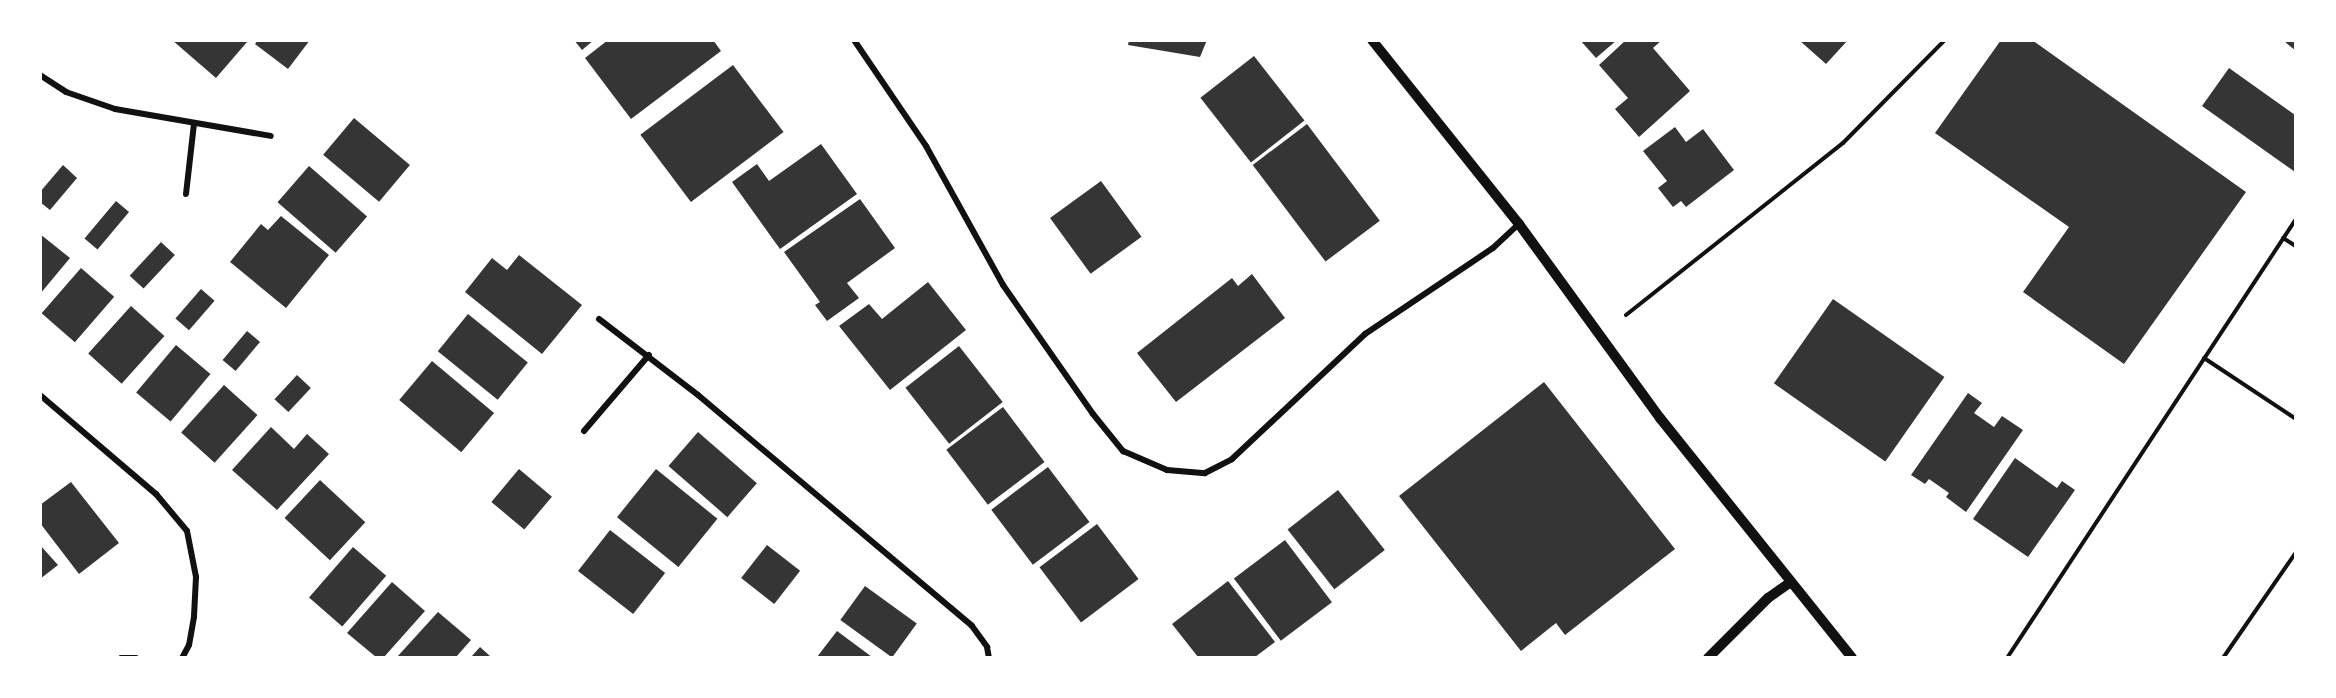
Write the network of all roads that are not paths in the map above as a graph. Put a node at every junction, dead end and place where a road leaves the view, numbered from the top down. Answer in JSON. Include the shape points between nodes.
{"nodes":[{"id":1,"x":854,"y":40,"type":"edge"},
{"id":2,"x":1372,"y":40,"type":"edge"},
{"id":3,"x":40,"y":75,"type":"edge"},
{"id":4,"x":194,"y":124,"type":"junction"},
{"id":5,"x":271,"y":136,"type":"dead end"},
{"id":6,"x":186,"y":194,"type":"dead end"},
{"id":7,"x":1519,"y":224,"type":"junction"},
{"id":8,"x":599,"y":319,"type":"dead end"},
{"id":9,"x":649,"y":355,"type":"junction"},
{"id":10,"x":40,"y":395,"type":"edge"},
{"id":11,"x":585,"y":431,"type":"dead end"},
{"id":12,"x":1791,"y":582,"type":"junction"},
{"id":13,"x":121,"y":657,"type":"edge"},
{"id":14,"x":136,"y":657,"type":"edge"},
{"id":15,"x":182,"y":657,"type":"edge"},
{"id":16,"x":989,"y":657,"type":"edge"},
{"id":17,"x":1708,"y":657,"type":"edge"},
{"id":18,"x":1852,"y":657,"type":"edge"}],
"edges":[{"from":1,"to":7,"type":"street","via":[[926,146],[1003,285],[1093,414],[1123,451],[1167,470],[1205,473],[1232,459],[1365,334],[1493,248]]},
{"from":2,"to":7,"type":"street"},
{"from":3,"to":4,"type":"street","via":[[66,92],[115,109]]},
{"from":4,"to":5,"type":"street"},
{"from":4,"to":6,"type":"street"},
{"from":7,"to":12,"type":"street","via":[[1660,418]]},
{"from":8,"to":9,"type":"street"},
{"from":9,"to":11,"type":"street"},
{"from":9,"to":16,"type":"street","via":[[972,626]]},
{"from":10,"to":15,"type":"street","via":[[156,494],[188,531],[196,577],[194,617],[189,645]]},
{"from":12,"to":17,"type":"street","via":[[1768,598]]},
{"from":12,"to":18,"type":"street"},
{"from":13,"to":14,"type":"street"}]}
